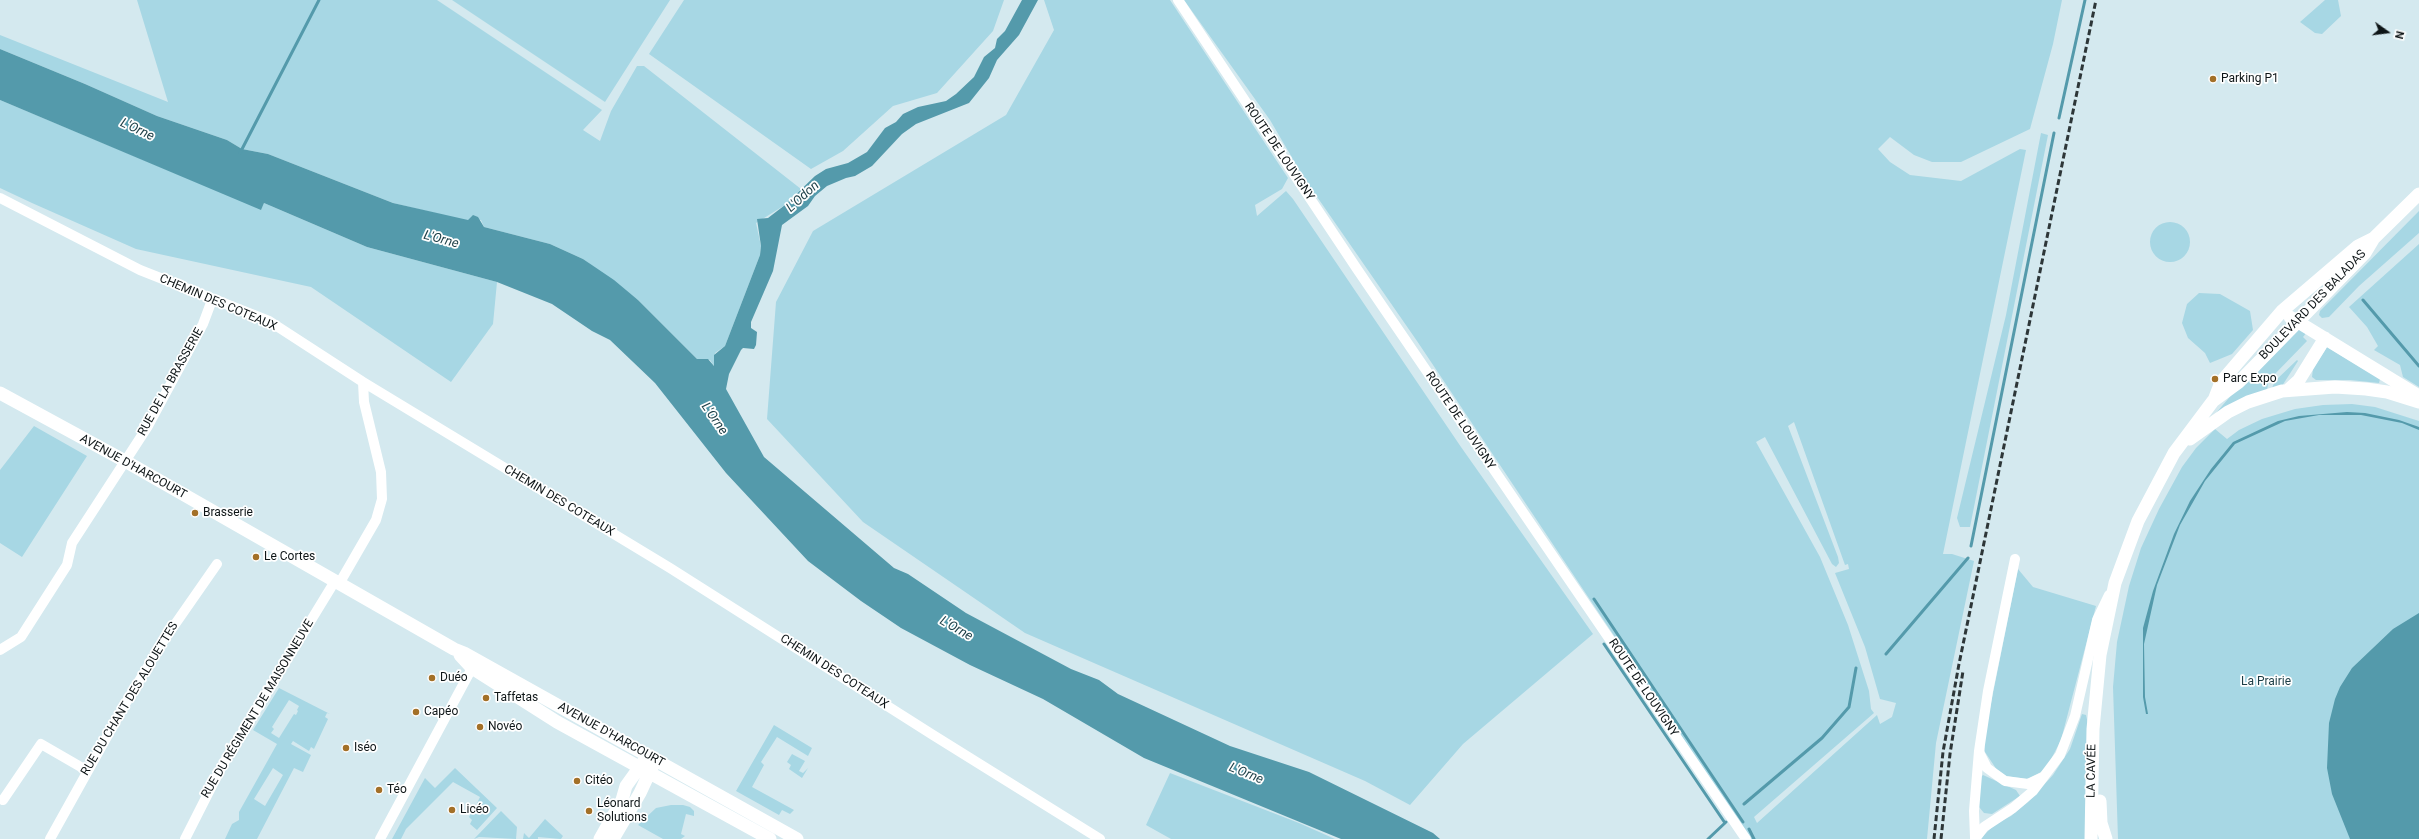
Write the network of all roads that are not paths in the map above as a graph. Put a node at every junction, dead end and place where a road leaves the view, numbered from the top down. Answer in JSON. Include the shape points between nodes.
{"nodes":[{"id":1,"x":1178,"y":0,"type":"edge"},
{"id":2,"x":2419,"y":194,"type":"edge"},
{"id":3,"x":0,"y":198,"type":"edge"},
{"id":4,"x":2374,"y":238,"type":"junction"},
{"id":5,"x":212,"y":300,"type":"junction"},
{"id":6,"x":2282,"y":312,"type":"junction"},
{"id":7,"x":2298,"y":321,"type":"junction"},
{"id":8,"x":2325,"y":338,"type":"junction"},
{"id":9,"x":363,"y":382,"type":"junction"},
{"id":10,"x":2238,"y":382,"type":"junction"},
{"id":11,"x":2288,"y":390,"type":"junction"},
{"id":12,"x":0,"y":393,"type":"edge"},
{"id":13,"x":2419,"y":396,"type":"edge"},
{"id":14,"x":2213,"y":401,"type":"junction"},
{"id":15,"x":2419,"y":402,"type":"edge"},
{"id":16,"x":2174,"y":453,"type":"junction"},
{"id":17,"x":125,"y":461,"type":"junction"},
{"id":18,"x":2015,"y":559,"type":"dead end"},
{"id":19,"x":217,"y":564,"type":"dead end"},
{"id":20,"x":337,"y":582,"type":"junction"},
{"id":21,"x":2115,"y":583,"type":"junction"},
{"id":22,"x":454,"y":649,"type":"junction"},
{"id":23,"x":0,"y":650,"type":"edge"},
{"id":24,"x":472,"y":668,"type":"junction"},
{"id":25,"x":2095,"y":702,"type":"junction"},
{"id":26,"x":1979,"y":751,"type":"junction"},
{"id":27,"x":651,"y":758,"type":"junction"},
{"id":28,"x":86,"y":770,"type":"junction"},
{"id":29,"x":645,"y":770,"type":"junction"},
{"id":30,"x":2048,"y":774,"type":"junction"},
{"id":31,"x":3,"y":800,"type":"dead end"},
{"id":32,"x":1975,"y":838,"type":"edge"},
{"id":33,"x":50,"y":839,"type":"edge"},
{"id":34,"x":185,"y":839,"type":"edge"},
{"id":35,"x":380,"y":839,"type":"edge"},
{"id":36,"x":600,"y":839,"type":"edge"},
{"id":37,"x":613,"y":839,"type":"edge"},
{"id":38,"x":770,"y":839,"type":"edge"},
{"id":39,"x":796,"y":839,"type":"edge"},
{"id":40,"x":1100,"y":839,"type":"edge"},
{"id":41,"x":1746,"y":839,"type":"edge"},
{"id":42,"x":2091,"y":839,"type":"edge"},
{"id":43,"x":2106,"y":839,"type":"edge"}],
"edges":[{"from":1,"to":41,"type":"street","name":"ROUTE DE LOUVIGNY","via":[[1352,262]]},
{"from":2,"to":4,"type":"main road","name":"BOULEVARD DES BALADAS"},
{"from":3,"to":5,"type":"street","name":"CHEMIN DES COTEAUX","via":[[140,270]]},
{"from":4,"to":6,"type":"main road","name":"BOULEVARD DES BALADAS","via":[[2358,246]]},
{"from":4,"to":7,"type":"main road","name":"BOULEVARD DES BALADAS","via":[[2365,253]]},
{"from":5,"to":9,"type":"street","name":"CHEMIN DES COTEAUX","via":[[269,321]]},
{"from":5,"to":17,"type":"street","name":"RUE DE LA BRASSERIE","via":[[203,324],[148,426]]},
{"from":6,"to":7,"type":"main road"},
{"from":6,"to":10,"type":"main road","via":[[2283,320],[2252,353]]},
{"from":6,"to":14,"type":"main road","name":"BOULEVARD DES BALADAS","via":[[2221,382]]},
{"from":7,"to":8,"type":"main road"},
{"from":7,"to":10,"type":"main road","name":"BOULEVARD DES BALADAS"},
{"from":8,"to":11,"type":"main road","via":[[2299,380]]},
{"from":8,"to":13,"type":"main road"},
{"from":9,"to":20,"type":"street","name":"RUE DU RÉGIMENT DE MAISONNEUVE","via":[[364,402],[381,472],[382,499],[376,520]]},
{"from":9,"to":40,"type":"street","name":"CHEMIN DES COTEAUX","via":[[670,568]]},
{"from":10,"to":14,"type":"main road","name":"BOULEVARD DES BALADAS"},
{"from":11,"to":15,"type":"main road","via":[[2335,387],[2366,389]]},
{"from":11,"to":16,"type":"main road","via":[[2270,393],[2228,412]]},
{"from":12,"to":17,"type":"main road","name":"AVENUE D'HARCOURT"},
{"from":14,"to":16,"type":"main road","name":"BOULEVARD DES BALADAS"},
{"from":16,"to":21,"type":"main road","name":"BOULEVARD DES BALADAS","via":[[2138,521]]},
{"from":17,"to":20,"type":"main road","name":"AVENUE D'HARCOURT"},
{"from":17,"to":23,"type":"street","name":"RUE DE LA BRASSERIE","via":[[72,543],[67,565],[21,637]]},
{"from":18,"to":26,"type":"street","via":[[1988,691]]},
{"from":19,"to":28,"type":"street","name":"RUE DU CHANT DES ALOUETTES","via":[[162,643]]},
{"from":20,"to":22,"type":"main road","name":"AVENUE D'HARCOURT"},
{"from":20,"to":34,"type":"street","name":"RUE DU RÉGIMENT DE MAISONNEUVE","via":[[222,766]]},
{"from":21,"to":25,"type":"main road","name":"BOULEVARD DES BALADAS","via":[[2100,655]]},
{"from":21,"to":30,"type":"street","via":[[2097,620],[2065,744]]},
{"from":22,"to":24,"type":"main road","name":"AVENUE D'HARCOURT"},
{"from":22,"to":27,"type":"main road","name":"AVENUE D'HARCOURT","via":[[464,652]]},
{"from":24,"to":29,"type":"main road","name":"AVENUE D'HARCOURT","via":[[557,722]]},
{"from":24,"to":35,"type":"street"},
{"from":25,"to":42,"type":"main road","name":"LA CAVÉE"},
{"from":25,"to":43,"type":"main road","via":[[2102,715],[2100,809]]},
{"from":26,"to":30,"type":"street","via":[[1982,761],[1992,772],[2012,784],[2028,784]]},
{"from":26,"to":32,"type":"street","via":[[1974,811]]},
{"from":27,"to":29,"type":"main road"},
{"from":27,"to":39,"type":"main road","name":"AVENUE D'HARCOURT"},
{"from":28,"to":31,"type":"street","via":[[41,744]]},
{"from":28,"to":33,"type":"street","name":"RUE DU CHANT DES ALOUETTES"},
{"from":29,"to":36,"type":"main road","via":[[626,786],[622,800]]},
{"from":29,"to":37,"type":"main road","via":[[640,793]]},
{"from":29,"to":38,"type":"main road","name":"AVENUE D'HARCOURT"},
{"from":30,"to":32,"type":"street","via":[[2026,798],[1990,822]]}]}
